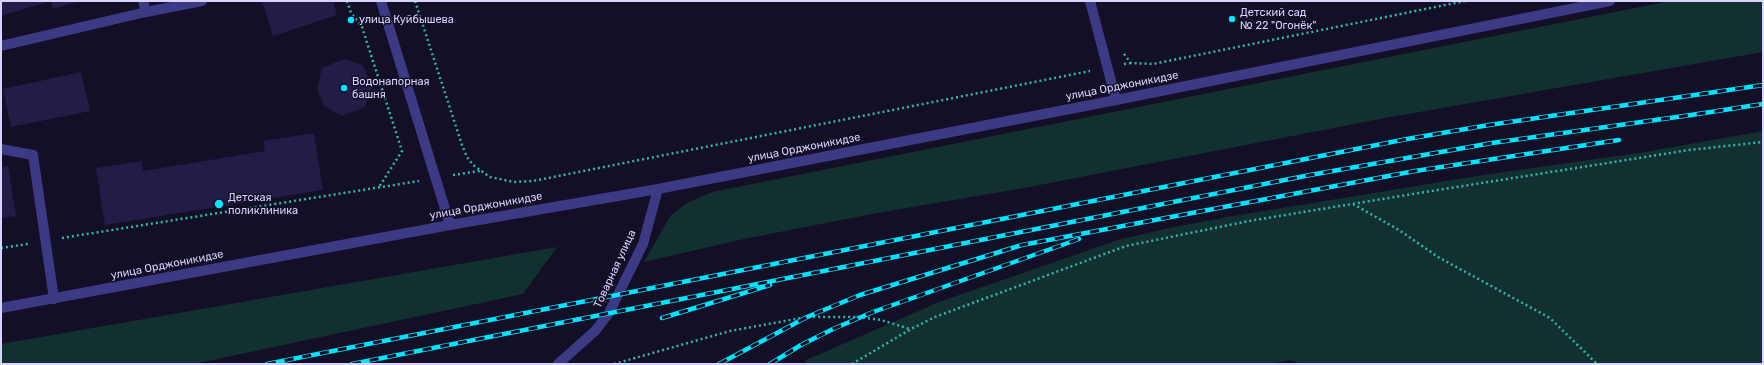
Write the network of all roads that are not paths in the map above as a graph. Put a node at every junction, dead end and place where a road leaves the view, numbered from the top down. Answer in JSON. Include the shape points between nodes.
{"nodes":[{"id":1,"x":143,"y":1,"type":"edge"},
{"id":2,"x":202,"y":1,"type":"edge"},
{"id":3,"x":381,"y":1,"type":"edge"},
{"id":4,"x":1090,"y":1,"type":"edge"},
{"id":5,"x":1610,"y":1,"type":"edge"},
{"id":6,"x":1595,"y":3,"type":"edge"},
{"id":7,"x":146,"y":12,"type":"junction"},
{"id":8,"x":1,"y":46,"type":"edge"},
{"id":9,"x":1116,"y":100,"type":"junction"},
{"id":10,"x":1,"y":149,"type":"edge"},
{"id":11,"x":658,"y":189,"type":"junction"},
{"id":12,"x":450,"y":224,"type":"junction"},
{"id":13,"x":54,"y":299,"type":"junction"},
{"id":14,"x":1,"y":308,"type":"edge"},
{"id":15,"x":558,"y":364,"type":"edge"}],
"edges":[{"from":1,"to":7,"type":"street"},
{"from":2,"to":7,"type":"street"},
{"from":3,"to":12,"type":"street"},
{"from":4,"to":9,"type":"street"},
{"from":5,"to":6,"type":"street","name":"улица Орджоникидзе"},
{"from":6,"to":9,"type":"street","name":"улица Орджоникидзе"},
{"from":7,"to":8,"type":"street"},
{"from":9,"to":11,"type":"street","name":"улица Орджоникидзе"},
{"from":10,"to":13,"type":"street","via":[[33,155]]},
{"from":11,"to":12,"type":"street","name":"улица Орджоникидзе"},
{"from":11,"to":15,"type":"street","name":"Товарная улица","via":[[643,244],[609,313],[595,331]]},
{"from":12,"to":13,"type":"street","name":"улица Орджоникидзе"},
{"from":13,"to":14,"type":"street","name":"улица Орджоникидзе"}]}
